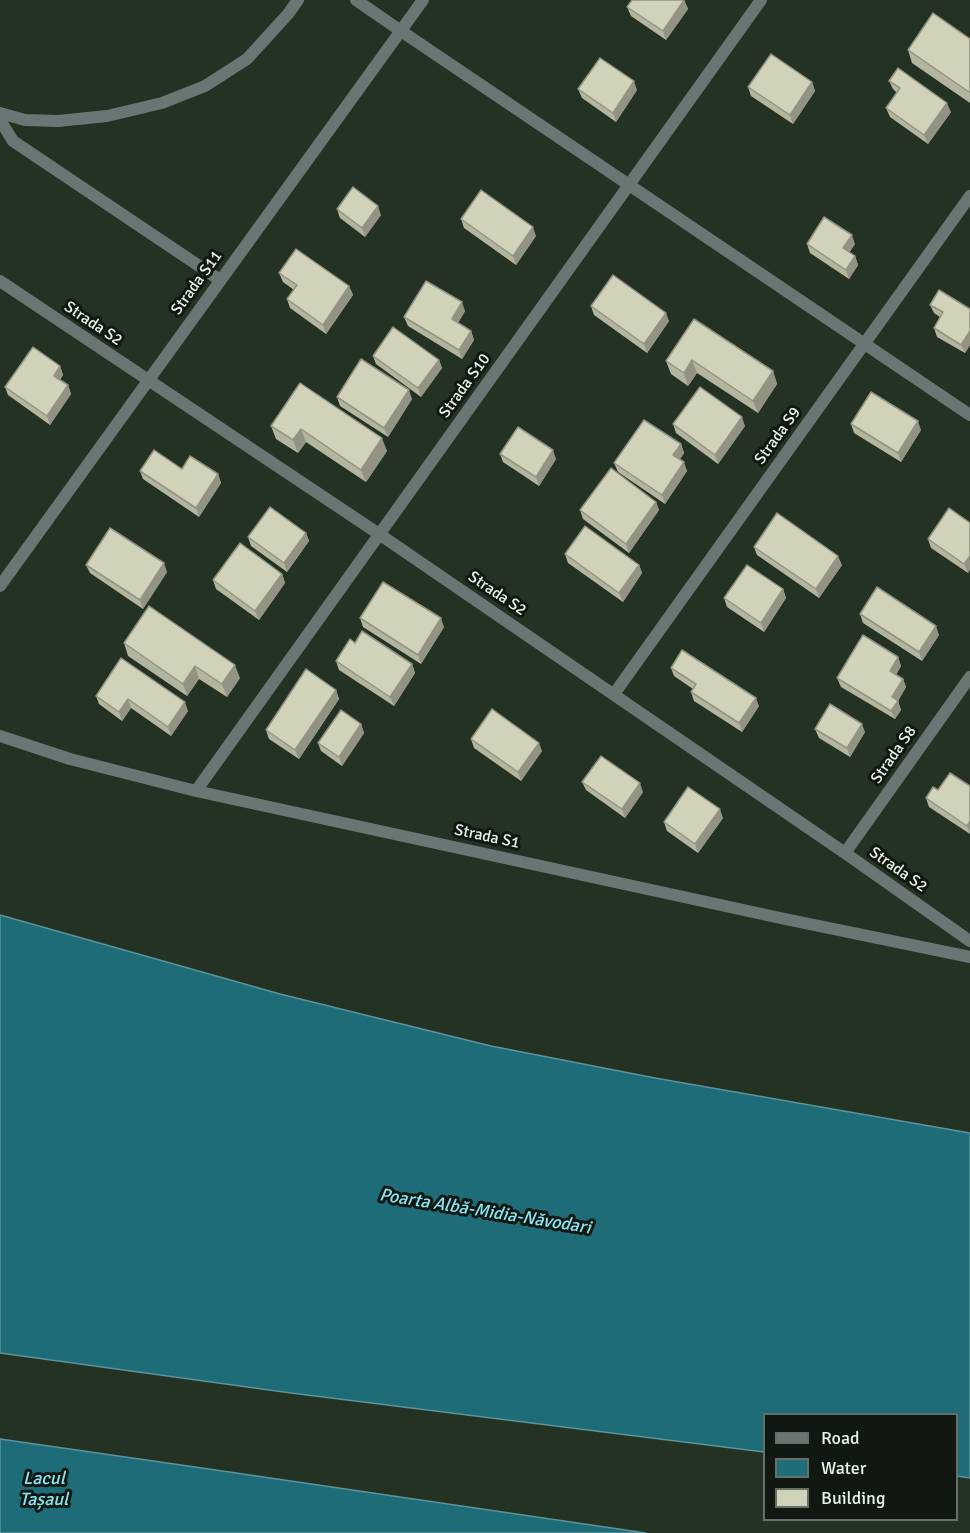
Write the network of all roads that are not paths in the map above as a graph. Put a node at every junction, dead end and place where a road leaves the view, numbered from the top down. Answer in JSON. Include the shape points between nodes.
{"nodes":[{"id":1,"x":298,"y":0,"type":"edge"},
{"id":2,"x":356,"y":0,"type":"edge"},
{"id":3,"x":423,"y":0,"type":"edge"},
{"id":4,"x":761,"y":0,"type":"edge"},
{"id":5,"x":401,"y":31,"type":"junction"},
{"id":6,"x":0,"y":113,"type":"edge"},
{"id":7,"x":0,"y":120,"type":"edge"},
{"id":8,"x":629,"y":185,"type":"junction"},
{"id":9,"x":970,"y":196,"type":"edge"},
{"id":10,"x":220,"y":280,"type":"junction"},
{"id":11,"x":0,"y":281,"type":"edge"},
{"id":12,"x":864,"y":344,"type":"junction"},
{"id":13,"x":147,"y":380,"type":"junction"},
{"id":14,"x":970,"y":415,"type":"edge"},
{"id":15,"x":379,"y":534,"type":"junction"},
{"id":16,"x":0,"y":586,"type":"edge"},
{"id":17,"x":970,"y":677,"type":"edge"},
{"id":18,"x":614,"y":694,"type":"junction"},
{"id":19,"x":0,"y":736,"type":"edge"},
{"id":20,"x":196,"y":791,"type":"junction"},
{"id":21,"x":845,"y":853,"type":"junction"},
{"id":22,"x":970,"y":941,"type":"edge"},
{"id":23,"x":970,"y":957,"type":"edge"}],
"edges":[{"from":1,"to":6,"type":"street","via":[[247,59],[205,86],[162,104],[58,121],[25,120]]},
{"from":2,"to":5,"type":"street"},
{"from":3,"to":5,"type":"street","name":"Strada S11"},
{"from":4,"to":8,"type":"street","name":"Strada S10"},
{"from":5,"to":8,"type":"street"},
{"from":5,"to":10,"type":"street","name":"Strada S11"},
{"from":7,"to":10,"type":"street","via":[[13,141]]},
{"from":8,"to":12,"type":"street"},
{"from":8,"to":15,"type":"street","name":"Strada S10"},
{"from":9,"to":12,"type":"street","name":"Strada S9"},
{"from":10,"to":13,"type":"street","name":"Strada S11"},
{"from":11,"to":13,"type":"street","name":"Strada S2"},
{"from":12,"to":14,"type":"street"},
{"from":12,"to":18,"type":"street","name":"Strada S9"},
{"from":13,"to":15,"type":"street","name":"Strada S2"},
{"from":13,"to":16,"type":"street","name":"Strada S11"},
{"from":15,"to":18,"type":"street","name":"Strada S2"},
{"from":15,"to":20,"type":"street","name":"Strada S10"},
{"from":17,"to":21,"type":"street","name":"Strada S8"},
{"from":18,"to":21,"type":"street","name":"Strada S2"},
{"from":19,"to":20,"type":"street","name":"Strada S1","via":[[70,759]]},
{"from":20,"to":23,"type":"street","name":"Strada S1"},
{"from":21,"to":22,"type":"street","name":"Strada S2"}]}
